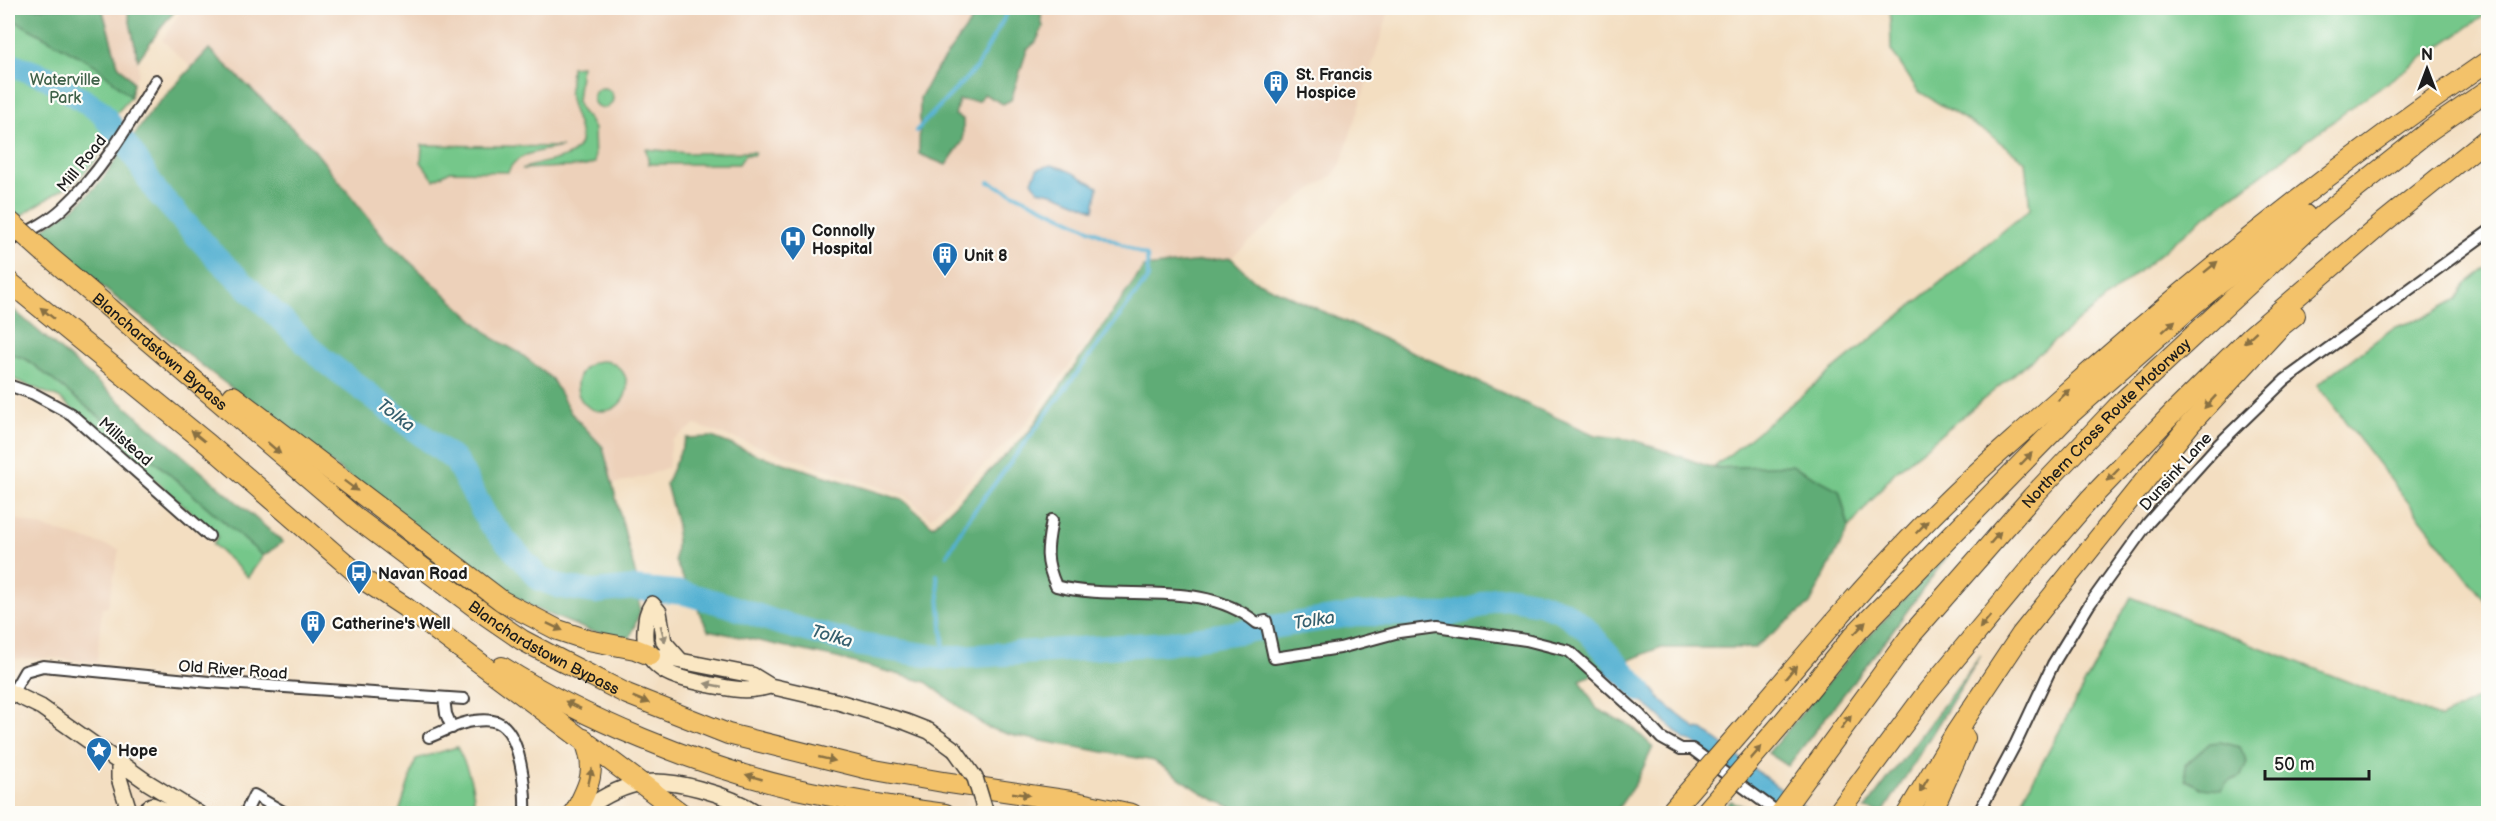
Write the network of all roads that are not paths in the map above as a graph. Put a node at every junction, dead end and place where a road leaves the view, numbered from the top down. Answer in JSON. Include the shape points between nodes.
{"nodes":[{"id":1,"x":2488,"y":61,"type":"edge"},
{"id":2,"x":156,"y":80,"type":"dead end"},
{"id":3,"x":2488,"y":81,"type":"edge"},
{"id":4,"x":2488,"y":90,"type":"edge"},
{"id":5,"x":2488,"y":138,"type":"edge"},
{"id":6,"x":2488,"y":154,"type":"edge"},
{"id":7,"x":8,"y":220,"type":"edge"},
{"id":8,"x":2488,"y":232,"type":"edge"},
{"id":9,"x":8,"y":242,"type":"edge"},
{"id":10,"x":8,"y":281,"type":"edge"},
{"id":11,"x":86,"y":288,"type":"junction"},
{"id":12,"x":9,"y":390,"type":"edge"},
{"id":13,"x":2116,"y":515,"type":"junction"},
{"id":14,"x":1052,"y":520,"type":"dead end"},
{"id":15,"x":209,"y":536,"type":"dead end"},
{"id":16,"x":405,"y":606,"type":"junction"},
{"id":17,"x":650,"y":655,"type":"junction"},
{"id":18,"x":680,"y":660,"type":"junction"},
{"id":19,"x":770,"y":686,"type":"junction"},
{"id":20,"x":10,"y":692,"type":"edge"},
{"id":21,"x":444,"y":698,"type":"junction"},
{"id":22,"x":464,"y":699,"type":"dead end"},
{"id":23,"x":452,"y":728,"type":"junction"},
{"id":24,"x":429,"y":737,"type":"dead end"},
{"id":25,"x":584,"y":740,"type":"junction"},
{"id":26,"x":119,"y":763,"type":"junction"},
{"id":27,"x":639,"y":783,"type":"junction"},
{"id":28,"x":1675,"y":807,"type":"edge"},
{"id":29,"x":130,"y":813,"type":"edge"},
{"id":30,"x":140,"y":813,"type":"edge"},
{"id":31,"x":174,"y":813,"type":"edge"},
{"id":32,"x":199,"y":813,"type":"edge"},
{"id":33,"x":245,"y":813,"type":"edge"},
{"id":34,"x":287,"y":813,"type":"edge"},
{"id":35,"x":525,"y":813,"type":"edge"},
{"id":36,"x":574,"y":813,"type":"edge"},
{"id":37,"x":579,"y":813,"type":"edge"},
{"id":38,"x":682,"y":813,"type":"edge"},
{"id":39,"x":759,"y":813,"type":"edge"},
{"id":40,"x":945,"y":813,"type":"edge"},
{"id":41,"x":986,"y":813,"type":"edge"},
{"id":42,"x":1132,"y":813,"type":"edge"},
{"id":43,"x":1704,"y":813,"type":"edge"},
{"id":44,"x":1780,"y":813,"type":"edge"},
{"id":45,"x":1837,"y":813,"type":"edge"},
{"id":46,"x":1907,"y":813,"type":"edge"},
{"id":47,"x":1931,"y":813,"type":"edge"},
{"id":48,"x":1978,"y":813,"type":"edge"}],
"edges":[{"from":28,"to":1,"type":"highway","one_way":true,"bridge":true,"via":[[1943,505],[2212,266],[2412,113]]},
{"from":2,"to":9,"type":"street","name":"Mill Road","via":[[105,159],[63,209]]},
{"from":43,"to":3,"type":"highway","one_way":true,"bridge":true,"via":[[1853,636],[2069,415],[2193,305],[2339,188]]},
{"from":44,"to":4,"type":"highway","name":"Northern Cross Route Motorway","one_way":true,"via":[[1911,635],[2123,401],[2322,216],[2430,130]]},
{"from":5,"to":45,"type":"highway","one_way":true,"via":[[2252,335],[2177,409],[2037,560],[1928,691]]},
{"from":6,"to":13,"type":"highway","one_way":true,"via":[[2280,327],[2191,423]]},
{"from":7,"to":11,"type":"highway","name":"Blanchardstown Bypass","bridge":true},
{"from":8,"to":48,"type":"street","name":"Dunsink Lane","via":[[2284,380],[2218,445],[2148,523],[2088,605],[2053,664]]},
{"from":16,"to":10,"type":"highway","one_way":true,"via":[[367,582],[208,444]]},
{"from":11,"to":17,"type":"highway","one_way":true,"via":[[153,333],[502,601],[558,630]]},
{"from":11,"to":42,"type":"highway","name":"Blanchardstown Bypass","one_way":true,"via":[[356,518],[428,574],[522,640],[627,694],[728,734],[869,769]]},
{"from":12,"to":15,"type":"street","name":"Millstead","via":[[34,394],[71,414]]},
{"from":13,"to":46,"type":"highway","one_way":true,"via":[[2021,635]]},
{"from":13,"to":47,"type":"highway","via":[[1969,729]]},
{"from":14,"to":44,"type":"street","via":[[1046,550],[1056,586],[1112,594],[1184,594],[1245,613],[1257,623],[1266,621],[1274,658],[1436,627],[1526,640],[1569,651],[1661,738],[1681,749],[1692,749]]},
{"from":16,"to":25,"type":"highway"},
{"from":40,"to":16,"type":"highway","one_way":true,"via":[[854,801],[789,787],[668,748],[550,694]]},
{"from":17,"to":18,"type":"street"},
{"from":17,"to":18,"type":"street","one_way":true,"via":[[644,645],[647,612],[652,604],[659,612],[664,642]]},
{"from":19,"to":17,"type":"street","one_way":true,"via":[[751,692],[671,676]]},
{"from":18,"to":19,"type":"street","via":[[752,675]]},
{"from":19,"to":41,"type":"street","bridge":true,"via":[[835,701],[929,731],[955,750],[975,778]]},
{"from":20,"to":21,"type":"street","name":"Old River Road","via":[[25,671],[43,666],[228,684]]},
{"from":20,"to":26,"type":"street","via":[[41,707]]},
{"from":21,"to":22,"type":"street","name":"Old River Road"},
{"from":21,"to":23,"type":"street"},
{"from":23,"to":24,"type":"street"},
{"from":23,"to":35,"type":"street","via":[[472,721],[489,721],[508,730],[521,770]]},
{"from":25,"to":27,"type":"highway"},
{"from":36,"to":25,"type":"highway","one_way":true,"via":[[592,768]]},
{"from":26,"to":29,"type":"street","via":[[119,778]]},
{"from":26,"to":32,"type":"street"},
{"from":27,"to":37,"type":"street","via":[[597,799]]},
{"from":27,"to":38,"type":"highway"},
{"from":27,"to":39,"type":"street","via":[[688,787]]},
{"from":30,"to":31,"type":"street","via":[[152,805]]},
{"from":33,"to":34,"type":"street","via":[[254,795]]}]}
